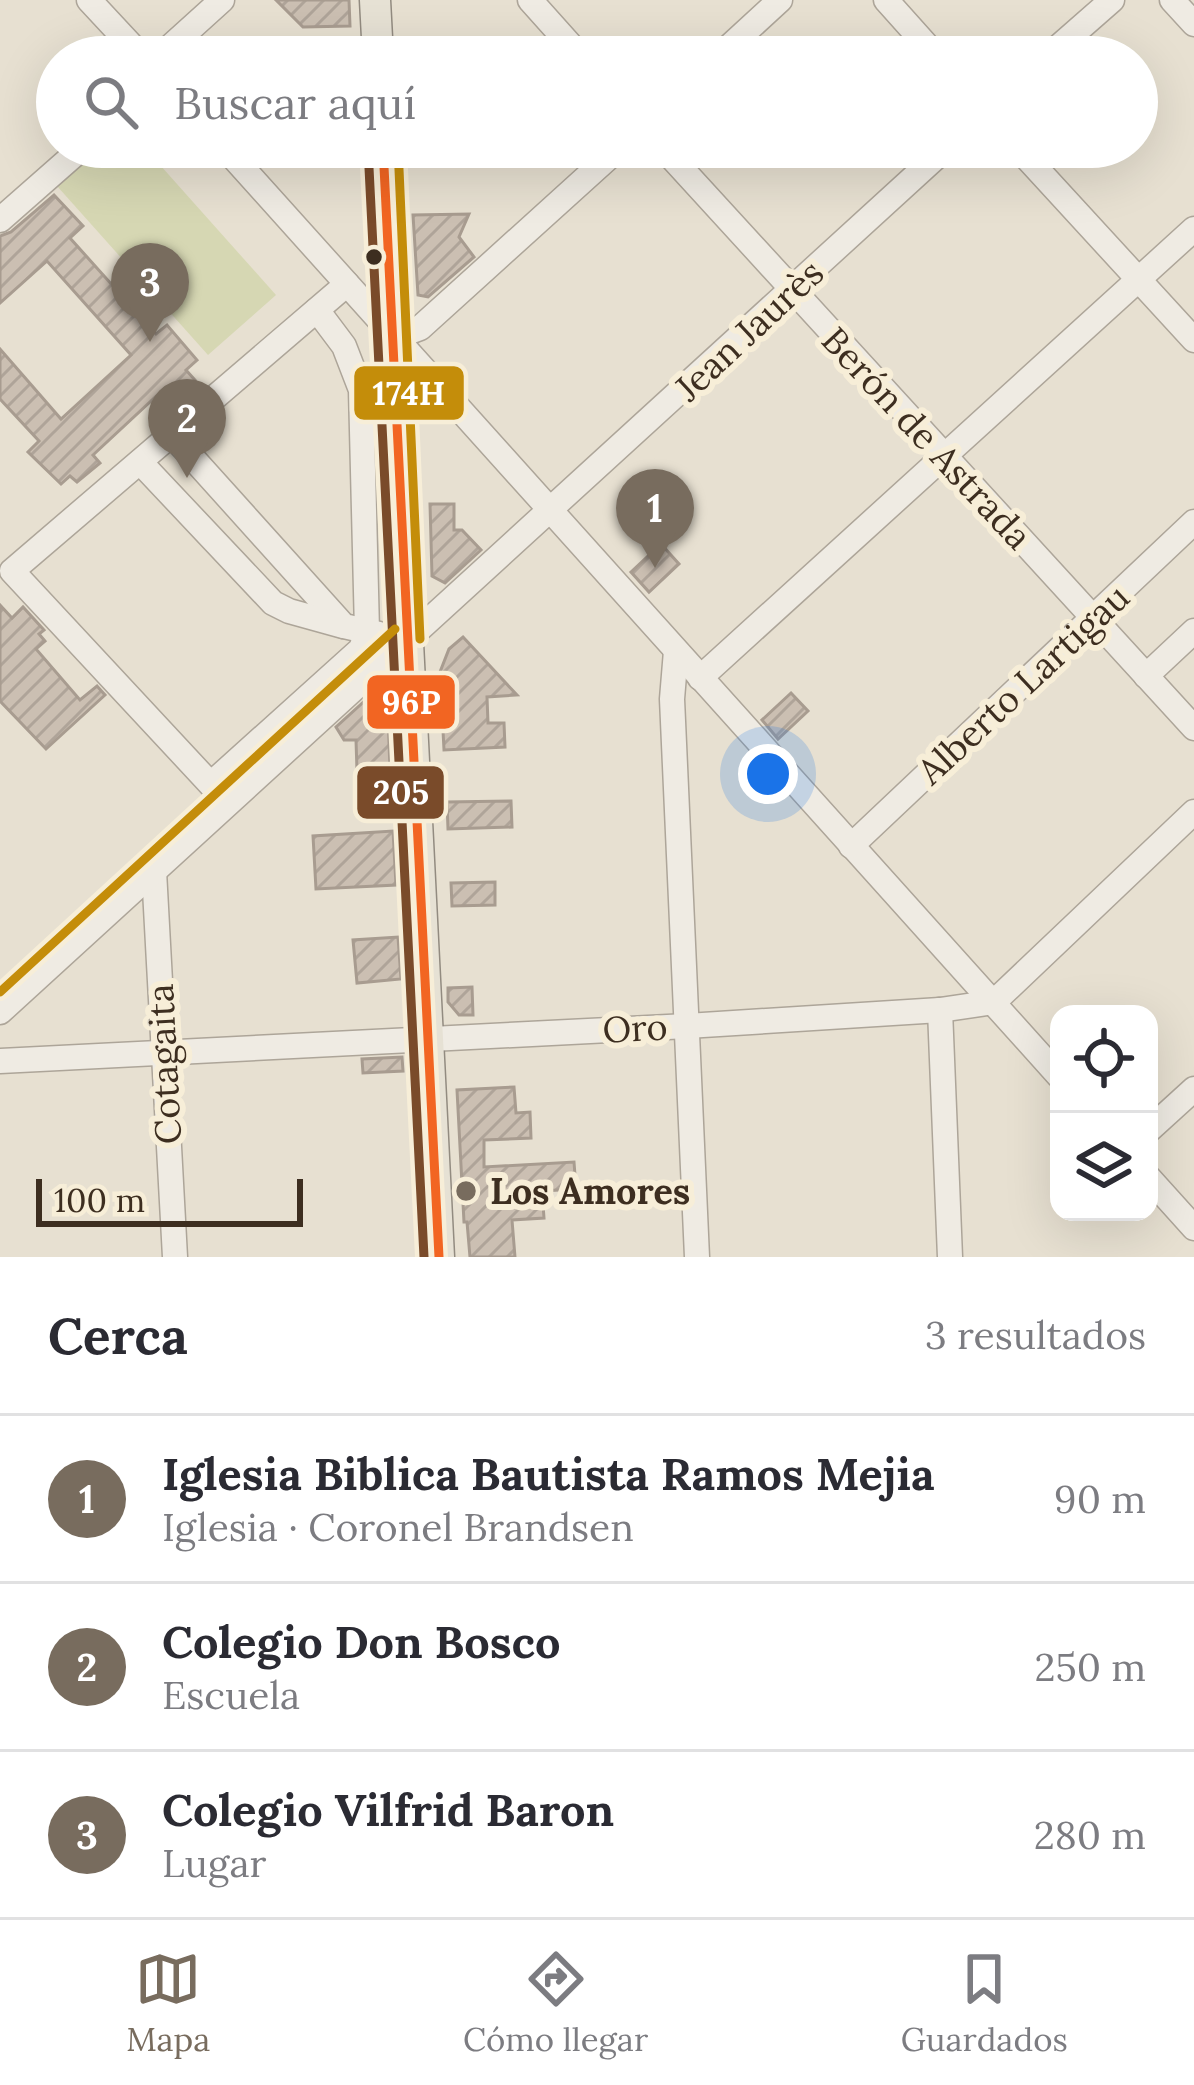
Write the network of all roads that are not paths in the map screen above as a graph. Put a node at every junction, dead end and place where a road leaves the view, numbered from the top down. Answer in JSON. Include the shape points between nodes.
{"nodes":[{"id":1,"x":89,"y":0,"type":"edge"},
{"id":2,"x":222,"y":0,"type":"edge"},
{"id":3,"x":375,"y":0,"type":"edge"},
{"id":4,"x":530,"y":0,"type":"edge"},
{"id":5,"x":780,"y":0,"type":"edge"},
{"id":6,"x":886,"y":0,"type":"edge"},
{"id":7,"x":1112,"y":0,"type":"edge"},
{"id":8,"x":1172,"y":0,"type":"edge"},
{"id":9,"x":1194,"y":24,"type":"edge"},
{"id":10,"x":122,"y":36,"type":"edge"},
{"id":11,"x":182,"y":36,"type":"edge"},
{"id":12,"x":377,"y":36,"type":"edge"},
{"id":13,"x":562,"y":36,"type":"edge"},
{"id":14,"x":741,"y":36,"type":"edge"},
{"id":15,"x":918,"y":36,"type":"edge"},
{"id":16,"x":1071,"y":36,"type":"edge"},
{"id":17,"x":58,"y":168,"type":"edge"},
{"id":18,"x":243,"y":168,"type":"edge"},
{"id":19,"x":384,"y":168,"type":"edge"},
{"id":20,"x":597,"y":168,"type":"edge"},
{"id":21,"x":681,"y":168,"type":"edge"},
{"id":22,"x":924,"y":168,"type":"edge"},
{"id":23,"x":1036,"y":168,"type":"edge"},
{"id":24,"x":0,"y":220,"type":"edge"},
{"id":25,"x":1194,"y":229,"type":"edge"},
{"id":26,"x":1138,"y":280,"type":"junction"},
{"id":27,"x":347,"y":284,"type":"junction"},
{"id":28,"x":792,"y":290,"type":"junction"},
{"id":29,"x":317,"y":310,"type":"junction"},
{"id":30,"x":393,"y":338,"type":"junction"},
{"id":31,"x":1194,"y":340,"type":"edge"},
{"id":32,"x":172,"y":434,"type":"junction"},
{"id":33,"x":945,"y":458,"type":"junction"},
{"id":34,"x":140,"y":462,"type":"junction"},
{"id":35,"x":550,"y":513,"type":"junction"},
{"id":36,"x":1194,"y":522,"type":"edge"},
{"id":37,"x":1093,"y":618,"type":"junction"},
{"id":38,"x":1194,"y":631,"type":"edge"},
{"id":39,"x":373,"y":633,"type":"junction"},
{"id":40,"x":676,"y":651,"type":"junction"},
{"id":41,"x":1146,"y":676,"type":"junction"},
{"id":42,"x":700,"y":678,"type":"junction"},
{"id":43,"x":1194,"y":728,"type":"edge"},
{"id":44,"x":219,"y":794,"type":"junction"},
{"id":45,"x":1194,"y":812,"type":"edge"},
{"id":46,"x":850,"y":846,"type":"junction"},
{"id":47,"x":154,"y":871,"type":"junction"},
{"id":48,"x":994,"y":1002,"type":"junction"},
{"id":49,"x":940,"y":1010,"type":"junction"},
{"id":50,"x":0,"y":1012,"type":"edge"},
{"id":51,"x":687,"y":1026,"type":"junction"},
{"id":52,"x":428,"y":1038,"type":"junction"},
{"id":53,"x":164,"y":1055,"type":"junction"},
{"id":54,"x":0,"y":1061,"type":"edge"},
{"id":55,"x":1050,"y":1066,"type":"edge"},
{"id":56,"x":1194,"y":1089,"type":"edge"},
{"id":57,"x":1158,"y":1122,"type":"edge"},
{"id":58,"x":1158,"y":1188,"type":"edge"},
{"id":59,"x":1194,"y":1228,"type":"edge"},
{"id":60,"x":175,"y":1257,"type":"edge"},
{"id":61,"x":439,"y":1257,"type":"edge"},
{"id":62,"x":697,"y":1257,"type":"edge"},
{"id":63,"x":950,"y":1257,"type":"edge"}],
"edges":[{"from":1,"to":10,"type":"street"},
{"from":2,"to":11,"type":"street"},
{"from":3,"to":12,"type":"main road"},
{"from":4,"to":13,"type":"street"},
{"from":5,"to":14,"type":"street"},
{"from":6,"to":15,"type":"street"},
{"from":7,"to":16,"type":"street"},
{"from":8,"to":9,"type":"street"},
{"from":17,"to":24,"type":"street"},
{"from":18,"to":27,"type":"street"},
{"from":19,"to":30,"type":"main road"},
{"from":20,"to":30,"type":"street","via":[[420,328]]},
{"from":21,"to":28,"type":"street","name":"Berón de Astrada"},
{"from":22,"to":28,"type":"street","name":"Jean Jaurès"},
{"from":23,"to":26,"type":"street"},
{"from":25,"to":26,"type":"street"},
{"from":26,"to":31,"type":"street"},
{"from":26,"to":33,"type":"street"},
{"from":27,"to":29,"type":"street"},
{"from":27,"to":30,"type":"street"},
{"from":28,"to":33,"type":"street","name":"Berón de Astrada"},
{"from":28,"to":35,"type":"street","name":"Jean Jaurès"},
{"from":29,"to":32,"type":"street"},
{"from":29,"to":39,"type":"street","via":[[354,364],[361,390]]},
{"from":30,"to":35,"type":"street"},
{"from":30,"to":39,"type":"main road"},
{"from":32,"to":34,"type":"street"},
{"from":32,"to":39,"type":"street"},
{"from":33,"to":37,"type":"street","name":"Berón de Astrada"},
{"from":33,"to":42,"type":"street"},
{"from":34,"to":39,"type":"street","via":[[273,603]]},
{"from":34,"to":44,"type":"street","via":[[12,571]]},
{"from":35,"to":39,"type":"street","name":"Jean Jaurès"},
{"from":35,"to":40,"type":"street"},
{"from":36,"to":37,"type":"street","name":"Alberto Lartigau"},
{"from":37,"to":41,"type":"street","name":"Berón de Astrada"},
{"from":37,"to":46,"type":"street","name":"Alberto Lartigau"},
{"from":38,"to":41,"type":"street"},
{"from":39,"to":44,"type":"street"},
{"from":39,"to":44,"type":"street"},
{"from":39,"to":52,"type":"main road"},
{"from":40,"to":42,"type":"street"},
{"from":40,"to":51,"type":"street"},
{"from":41,"to":43,"type":"street","name":"Berón de Astrada"},
{"from":42,"to":46,"type":"street"},
{"from":44,"to":47,"type":"street"},
{"from":45,"to":48,"type":"street"},
{"from":46,"to":48,"type":"street"},
{"from":47,"to":50,"type":"street"},
{"from":47,"to":53,"type":"street","name":"Cotagaita"},
{"from":48,"to":49,"type":"street","name":"Oro"},
{"from":48,"to":55,"type":"street"},
{"from":49,"to":51,"type":"street","name":"Oro"},
{"from":49,"to":63,"type":"street"},
{"from":51,"to":52,"type":"street","name":"Oro"},
{"from":51,"to":62,"type":"street"},
{"from":52,"to":53,"type":"street","name":"Oro"},
{"from":52,"to":61,"type":"main road"},
{"from":53,"to":54,"type":"street","name":"Oro"},
{"from":53,"to":60,"type":"street","name":"Cotagaita"},
{"from":56,"to":57,"type":"street"},
{"from":58,"to":59,"type":"street"}]}
